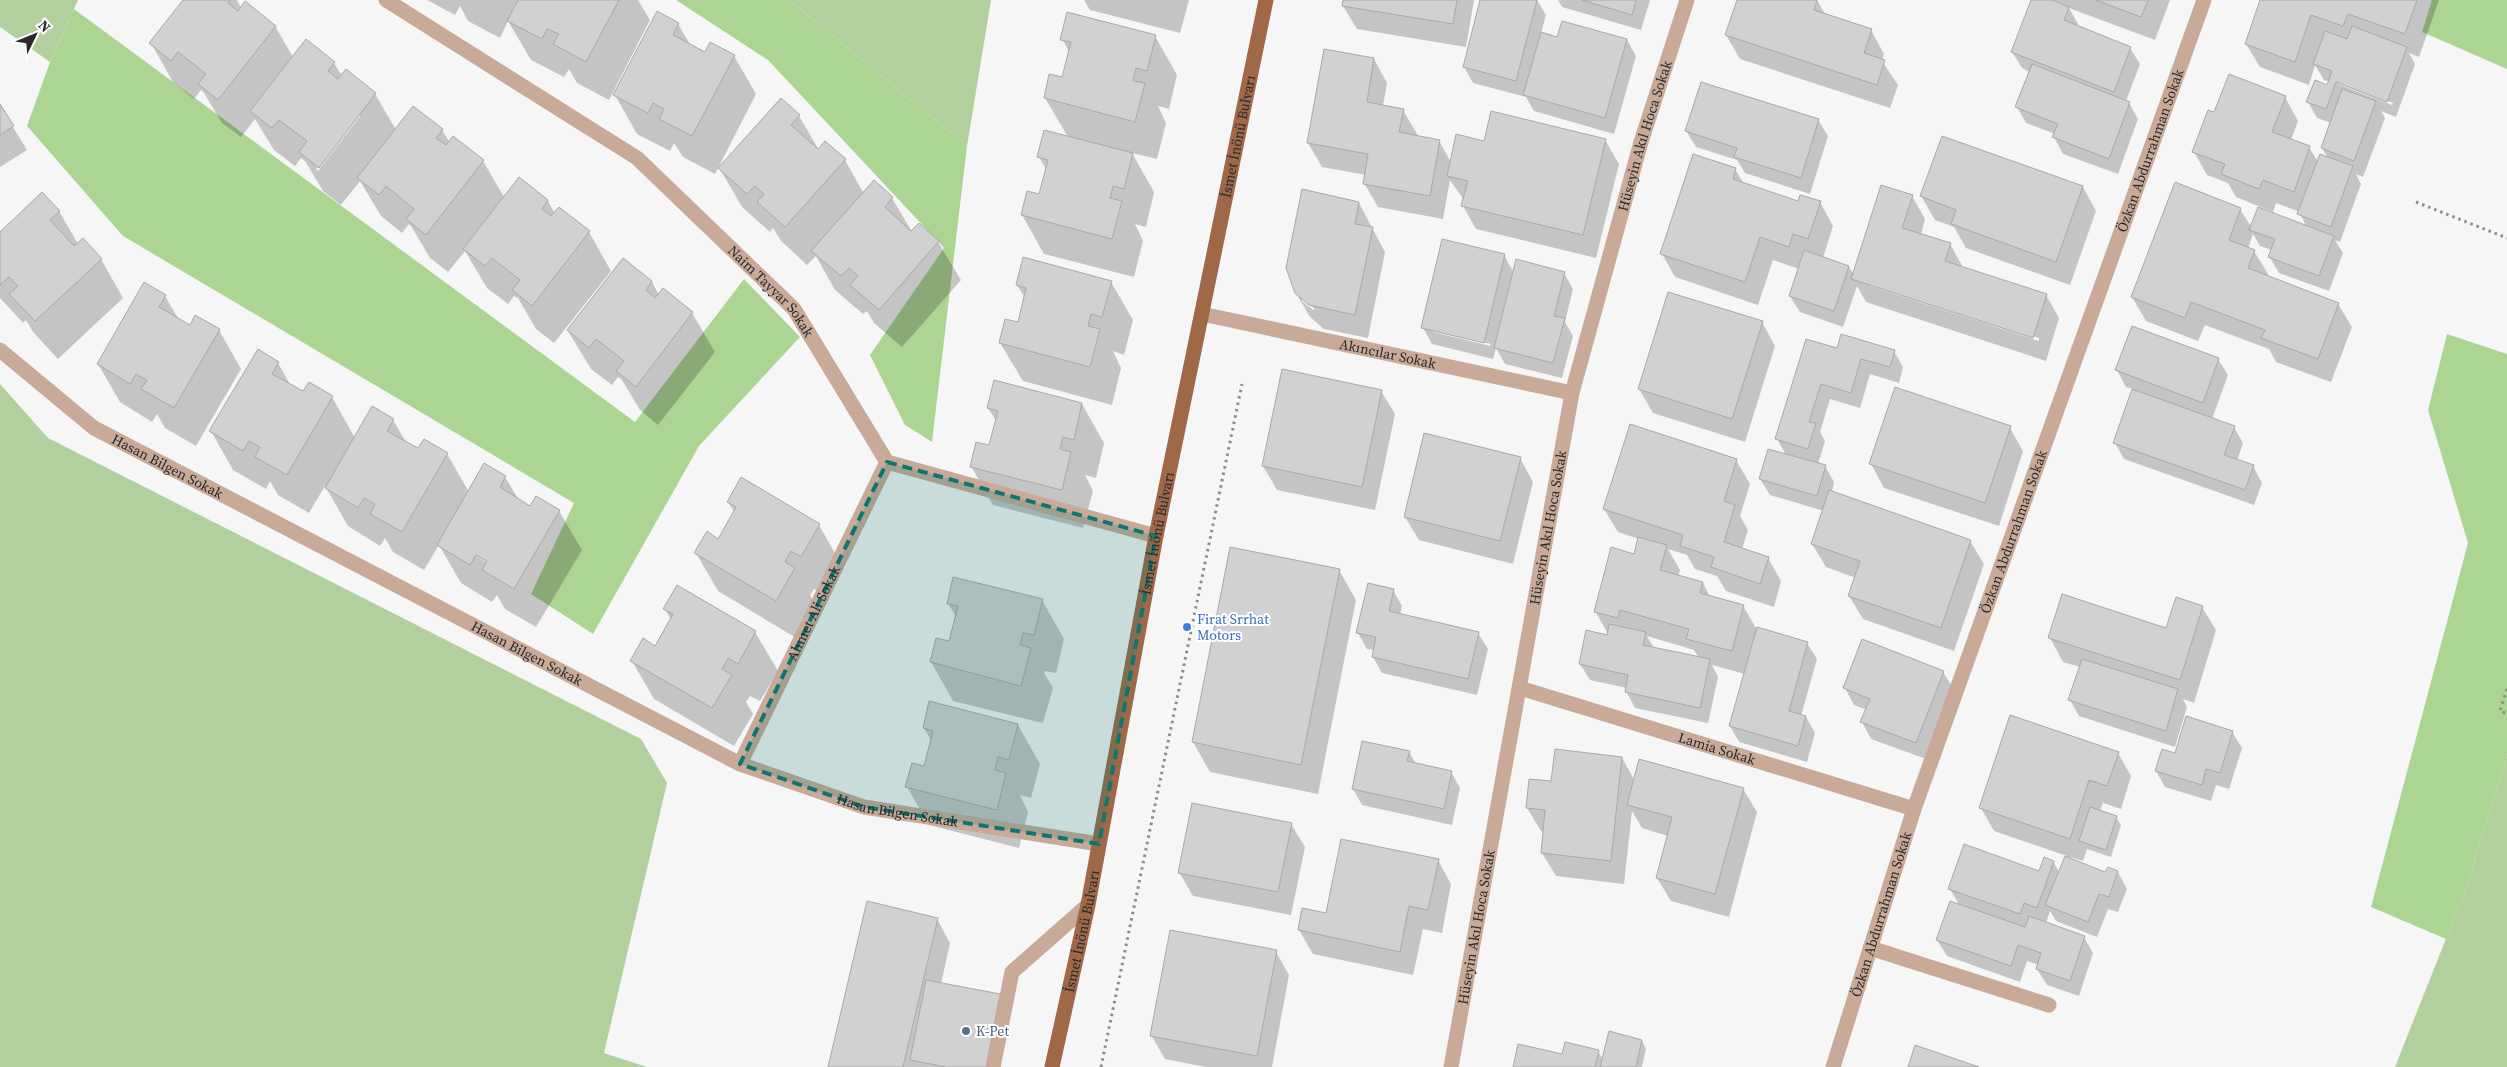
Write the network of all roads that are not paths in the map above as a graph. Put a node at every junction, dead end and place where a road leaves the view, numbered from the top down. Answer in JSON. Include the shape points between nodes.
{"nodes":[{"id":1,"x":386,"y":0,"type":"edge"},
{"id":2,"x":1266,"y":0,"type":"edge"},
{"id":3,"x":1687,"y":0,"type":"edge"},
{"id":4,"x":2204,"y":0,"type":"edge"},
{"id":5,"x":1202,"y":314,"type":"junction"},
{"id":6,"x":0,"y":350,"type":"edge"},
{"id":7,"x":1572,"y":393,"type":"junction"},
{"id":8,"x":887,"y":462,"type":"junction"},
{"id":9,"x":1156,"y":536,"type":"junction"},
{"id":10,"x":1520,"y":688,"type":"junction"},
{"id":11,"x":740,"y":764,"type":"junction"},
{"id":12,"x":1914,"y":809,"type":"junction"},
{"id":13,"x":1099,"y":844,"type":"junction"},
{"id":14,"x":1088,"y":905,"type":"junction"},
{"id":15,"x":1870,"y":948,"type":"junction"},
{"id":16,"x":2049,"y":1005,"type":"dead end"},
{"id":17,"x":993,"y":1067,"type":"edge"},
{"id":18,"x":1052,"y":1067,"type":"edge"},
{"id":19,"x":1451,"y":1067,"type":"edge"},
{"id":20,"x":1833,"y":1067,"type":"edge"}],
"edges":[{"from":1,"to":8,"type":"street","name":"Naim Tayyar Sokak","via":[[637,158],[794,309]]},
{"from":2,"to":5,"type":"main road","name":"İsmet İnönü Bulvarı"},
{"from":3,"to":7,"type":"street","name":"Hüseyin Akıl Hoca Sokak","via":[[1641,142]]},
{"from":4,"to":12,"type":"street","name":"Özkan Abdurrahman Sokak"},
{"from":5,"to":7,"type":"street","name":"Akıncılar Sokak"},
{"from":5,"to":9,"type":"main road","name":"İsmet İnönü Bulvarı"},
{"from":6,"to":11,"type":"street","name":"Hasan Bilgen Sokak","via":[[94,428]]},
{"from":7,"to":10,"type":"street","name":"Hüseyin Akıl Hoca Sokak"},
{"from":8,"to":9,"type":"street"},
{"from":8,"to":11,"type":"street","name":"Ahmet Ali Sokak"},
{"from":9,"to":13,"type":"main road","name":"İsmet İnönü Bulvarı"},
{"from":10,"to":12,"type":"street","name":"Lamia Sokak"},
{"from":10,"to":19,"type":"street","name":"Hüseyin Akıl Hoca Sokak"},
{"from":11,"to":13,"type":"street","name":"Hasan Bilgen Sokak","via":[[864,807]]},
{"from":12,"to":15,"type":"street","name":"Özkan Abdurrahman Sokak"},
{"from":13,"to":14,"type":"main road","name":"İsmet İnönü Bulvarı"},
{"from":14,"to":17,"type":"street","via":[[1012,972]]},
{"from":14,"to":18,"type":"main road","name":"İsmet İnönü Bulvarı"},
{"from":15,"to":16,"type":"street"},
{"from":15,"to":20,"type":"street","name":"Özkan Abdurrahman Sokak"}]}
